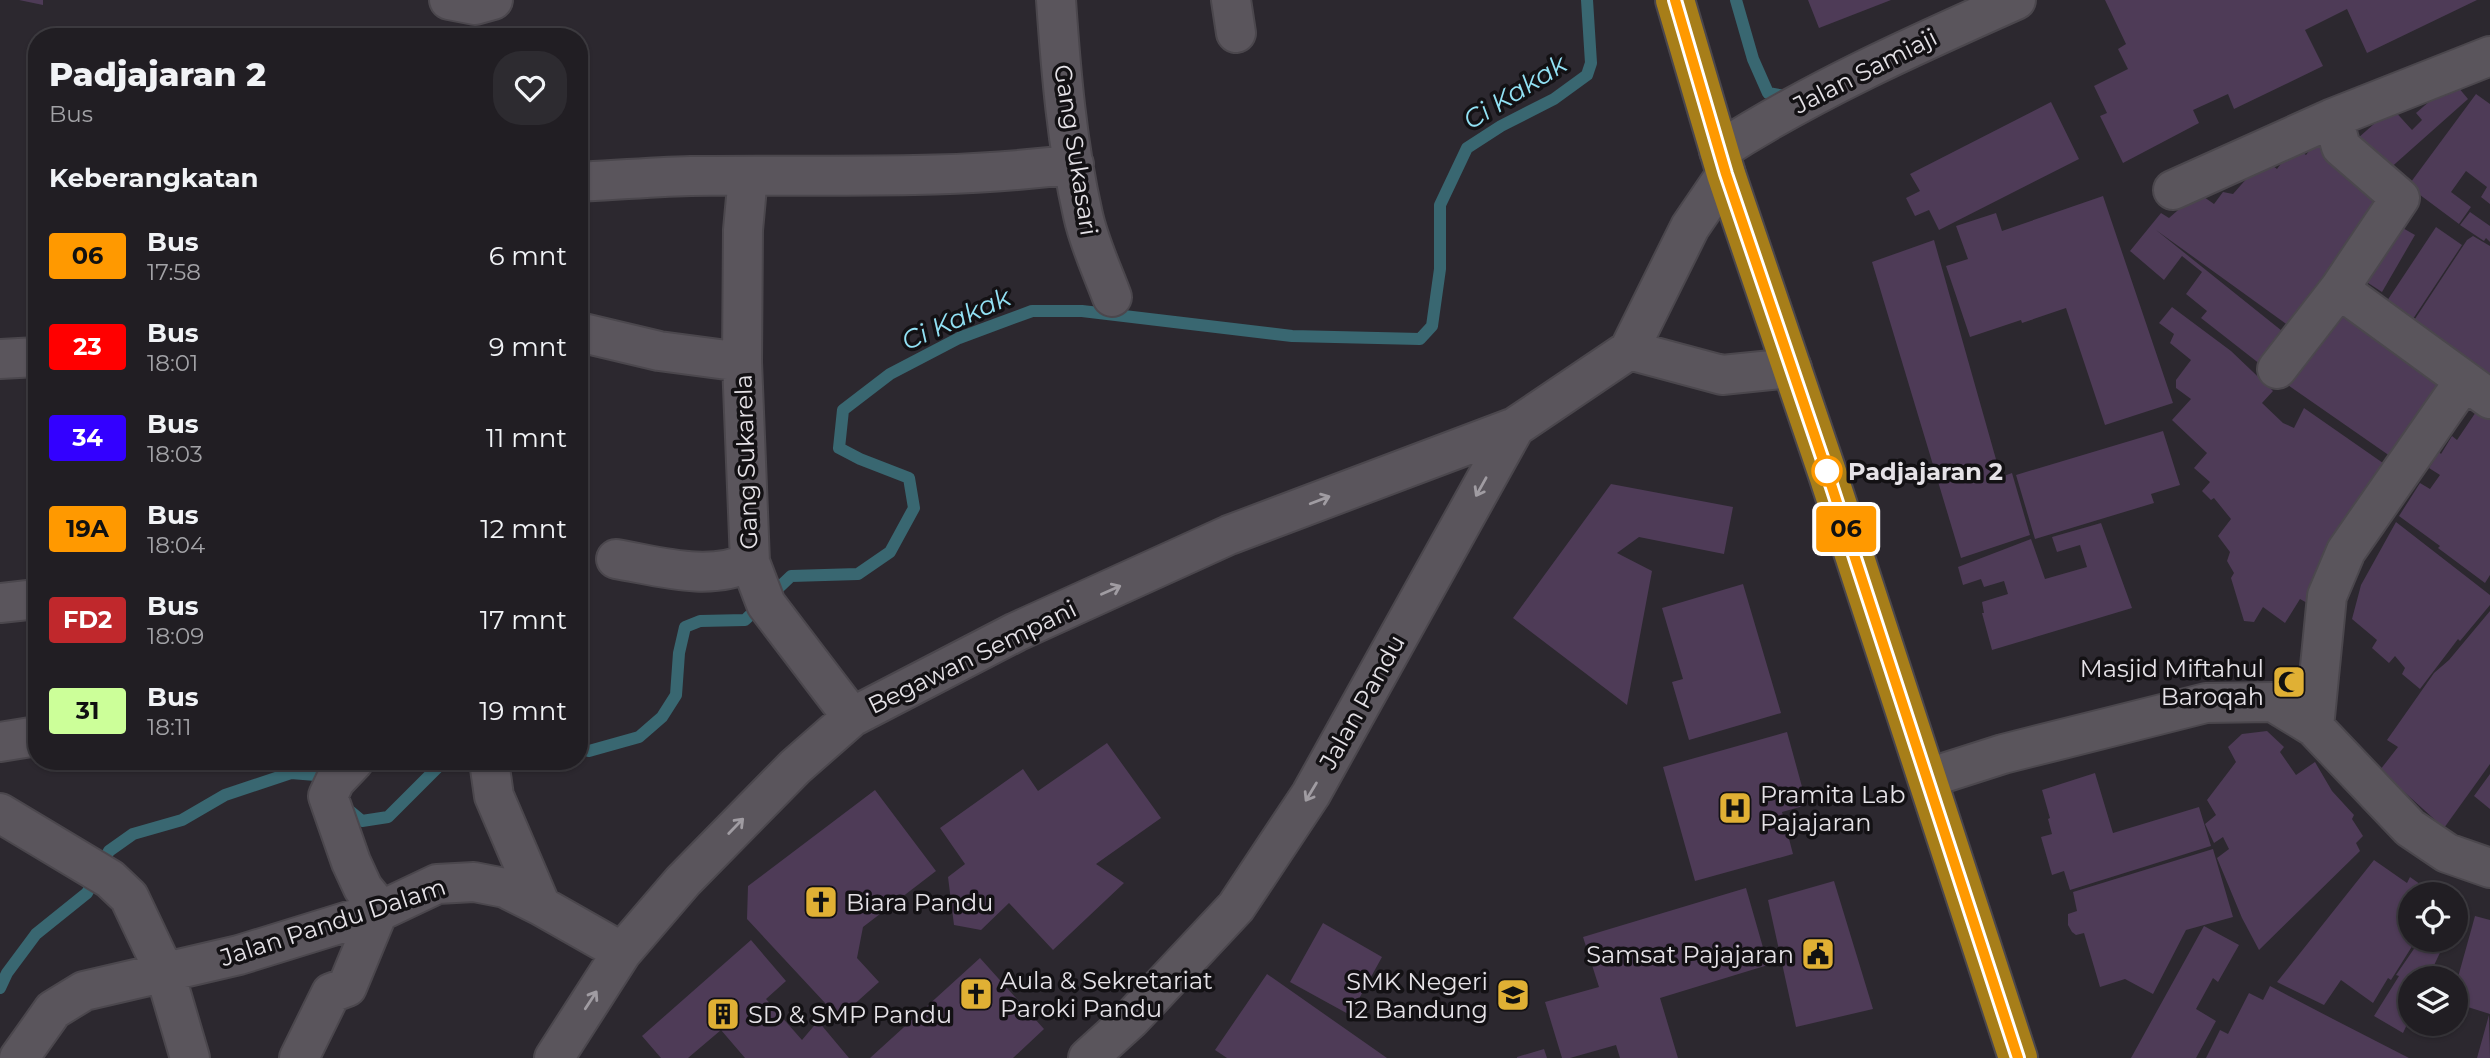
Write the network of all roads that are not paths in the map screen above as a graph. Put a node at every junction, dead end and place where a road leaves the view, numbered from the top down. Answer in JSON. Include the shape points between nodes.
{"nodes":[{"id":1,"x":1056,"y":0,"type":"edge"},
{"id":2,"x":1675,"y":0,"type":"edge"},
{"id":3,"x":2016,"y":0,"type":"edge"},
{"id":4,"x":2490,"y":56,"type":"edge"},
{"id":5,"x":2333,"y":118,"type":"junction"},
{"id":6,"x":1722,"y":162,"type":"junction"},
{"id":7,"x":1074,"y":164,"type":"junction"},
{"id":8,"x":748,"y":176,"type":"junction"},
{"id":9,"x":588,"y":182,"type":"edge"},
{"id":10,"x":2173,"y":190,"type":"dead end"},
{"id":11,"x":2339,"y":289,"type":"junction"},
{"id":12,"x":1112,"y":297,"type":"dead end"},
{"id":13,"x":588,"y":334,"type":"edge"},
{"id":14,"x":1629,"y":350,"type":"junction"},
{"id":15,"x":28,"y":358,"type":"edge"},
{"id":16,"x":0,"y":359,"type":"edge"},
{"id":17,"x":742,"y":362,"type":"junction"},
{"id":18,"x":1792,"y":368,"type":"junction"},
{"id":19,"x":2277,"y":369,"type":"dead end"},
{"id":20,"x":2477,"y":390,"type":"edge"},
{"id":21,"x":1515,"y":427,"type":"junction"},
{"id":22,"x":616,"y":559,"type":"dead end"},
{"id":23,"x":756,"y":579,"type":"junction"},
{"id":24,"x":28,"y":600,"type":"edge"},
{"id":25,"x":0,"y":603,"type":"edge"},
{"id":26,"x":852,"y":717,"type":"junction"},
{"id":27,"x":2314,"y":727,"type":"junction"},
{"id":28,"x":28,"y":737,"type":"edge"},
{"id":29,"x":0,"y":742,"type":"edge"},
{"id":30,"x":490,"y":770,"type":"edge"},
{"id":31,"x":1928,"y":778,"type":"junction"},
{"id":32,"x":339,"y":779,"type":"edge"},
{"id":33,"x":0,"y":813,"type":"edge"},
{"id":34,"x":2490,"y":868,"type":"edge"},
{"id":35,"x":541,"y":906,"type":"junction"},
{"id":36,"x":379,"y":911,"type":"junction"},
{"id":37,"x":622,"y":952,"type":"junction"},
{"id":38,"x":165,"y":973,"type":"junction"},
{"id":39,"x":19,"y":1058,"type":"edge"},
{"id":40,"x":190,"y":1058,"type":"edge"},
{"id":41,"x":299,"y":1058,"type":"edge"},
{"id":42,"x":554,"y":1058,"type":"edge"},
{"id":43,"x":1088,"y":1058,"type":"edge"},
{"id":44,"x":2018,"y":1058,"type":"edge"}],
"edges":[{"from":1,"to":7,"type":"street","name":"Gang Sukasari"},
{"from":2,"to":6,"type":"highway"},
{"from":3,"to":6,"type":"street","name":"Jalan Samiaji","via":[[1771,118]]},
{"from":4,"to":5,"type":"street"},
{"from":5,"to":10,"type":"street"},
{"from":5,"to":11,"type":"street","via":[[2341,147],[2400,198]]},
{"from":6,"to":14,"type":"street","name":"Jalan Pandu"},
{"from":6,"to":18,"type":"highway"},
{"from":7,"to":8,"type":"street","via":[[1012,172]]},
{"from":7,"to":12,"type":"street","name":"Gang Sukasari","via":[[1086,226]]},
{"from":8,"to":9,"type":"street"},
{"from":8,"to":17,"type":"street","name":"Gang Sukarela"},
{"from":11,"to":19,"type":"street"},
{"from":11,"to":20,"type":"street"},
{"from":13,"to":17,"type":"street","via":[[659,351]]},
{"from":14,"to":18,"type":"street","via":[[1722,375]]},
{"from":14,"to":21,"type":"street","name":"Jalan Pandu"},
{"from":15,"to":16,"type":"street"},
{"from":17,"to":23,"type":"street","name":"Gang Sukarela"},
{"from":18,"to":31,"type":"highway"},
{"from":20,"to":27,"type":"street","via":[[2346,551],[2327,596]]},
{"from":26,"to":21,"type":"street","name":"Begawan Sempani","one_way":true,"via":[[1016,632],[1229,535]]},
{"from":21,"to":43,"type":"street","name":"Jalan Pandu","one_way":true,"via":[[1311,794],[1236,907]]},
{"from":22,"to":23,"type":"street","via":[[688,572],[734,570]]},
{"from":23,"to":26,"type":"street"},
{"from":24,"to":25,"type":"street"},
{"from":37,"to":26,"type":"street","name":"Begawan Sempani","one_way":true,"via":[[745,817]]},
{"from":27,"to":31,"type":"street","via":[[2273,702],[2206,704],[2003,754]]},
{"from":27,"to":34,"type":"street","via":[[2410,828],[2447,853]]},
{"from":28,"to":29,"type":"street"},
{"from":30,"to":35,"type":"street","via":[[494,796]]},
{"from":31,"to":44,"type":"highway"},
{"from":32,"to":36,"type":"street","via":[[351,862]]},
{"from":33,"to":38,"type":"street","via":[[95,870],[129,897]]},
{"from":35,"to":36,"type":"street","name":"Jalan Pandu Dalam","via":[[491,884],[457,883],[437,884]]},
{"from":35,"to":37,"type":"street","name":"Jalan Pandu Dalam"},
{"from":36,"to":38,"type":"street","name":"Jalan Pandu Dalam"},
{"from":36,"to":41,"type":"street","via":[[347,987],[331,993]]},
{"from":42,"to":37,"type":"street","name":"Begawan Sempani","one_way":true},
{"from":38,"to":39,"type":"street","name":"Jalan Pandu Dalam","via":[[84,991],[65,1001],[53,1010]]},
{"from":38,"to":40,"type":"street"}]}
